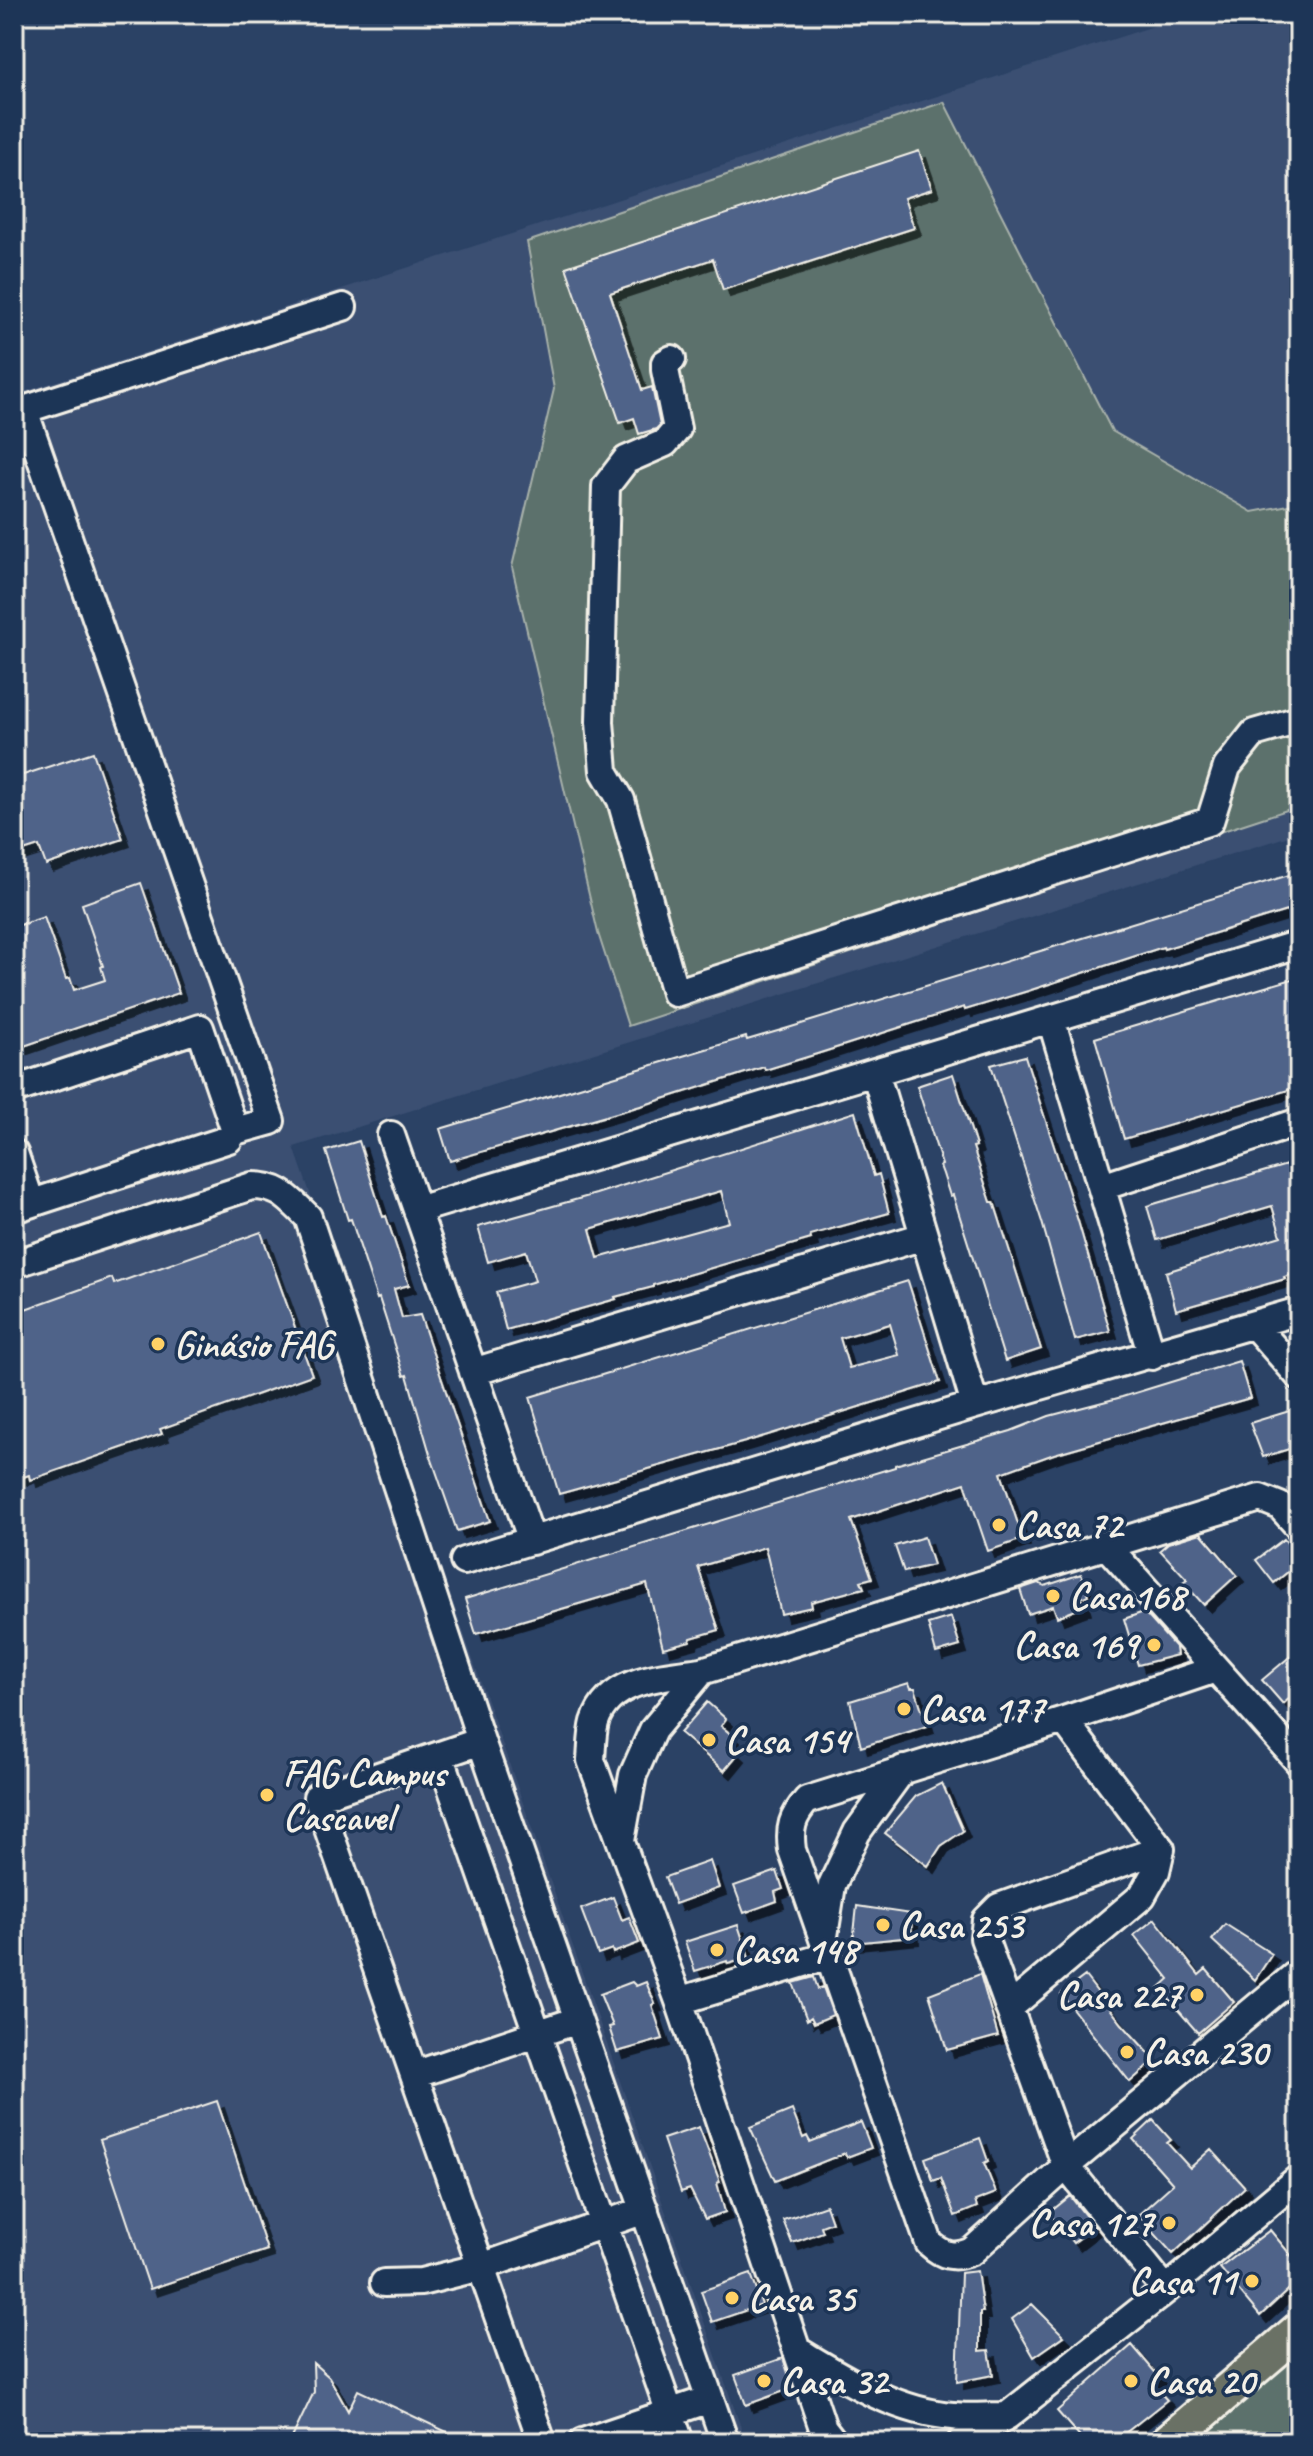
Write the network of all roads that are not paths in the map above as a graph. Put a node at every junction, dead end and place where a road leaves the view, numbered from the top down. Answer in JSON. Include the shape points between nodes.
{"nodes":[{"id":1,"x":343,"y":307,"type":"dead end"},
{"id":2,"x":672,"y":359,"type":"dead end"},
{"id":3,"x":19,"y":412,"type":"edge"},
{"id":4,"x":1299,"y":720,"type":"edge"},
{"id":5,"x":1299,"y":944,"type":"edge"},
{"id":6,"x":234,"y":1018,"type":"junction"},
{"id":7,"x":1051,"y":1019,"type":"junction"},
{"id":8,"x":200,"y":1028,"type":"junction"},
{"id":9,"x":251,"y":1065,"type":"junction"},
{"id":10,"x":875,"y":1072,"type":"junction"},
{"id":11,"x":216,"y":1076,"type":"junction"},
{"id":12,"x":14,"y":1090,"type":"edge"},
{"id":13,"x":1299,"y":1122,"type":"edge"},
{"id":14,"x":235,"y":1131,"type":"junction"},
{"id":15,"x":391,"y":1135,"type":"dead end"},
{"id":16,"x":14,"y":1153,"type":"edge"},
{"id":17,"x":1102,"y":1187,"type":"junction"},
{"id":18,"x":23,"y":1206,"type":"edge"},
{"id":19,"x":417,"y":1210,"type":"junction"},
{"id":20,"x":924,"y":1236,"type":"junction"},
{"id":21,"x":14,"y":1264,"type":"edge"},
{"id":22,"x":1299,"y":1311,"type":"edge"},
{"id":23,"x":1254,"y":1325,"type":"junction"},
{"id":24,"x":1152,"y":1356,"type":"junction"},
{"id":25,"x":473,"y":1372,"type":"junction"},
{"id":26,"x":1299,"y":1376,"type":"edge"},
{"id":27,"x":975,"y":1405,"type":"junction"},
{"id":28,"x":1299,"y":1527,"type":"edge"},
{"id":29,"x":532,"y":1541,"type":"junction"},
{"id":30,"x":1105,"y":1544,"type":"junction"},
{"id":31,"x":464,"y":1561,"type":"dead end"},
{"id":32,"x":1216,"y":1669,"type":"junction"},
{"id":33,"x":702,"y":1671,"type":"junction"},
{"id":34,"x":1064,"y":1720,"type":"junction"},
{"id":35,"x":481,"y":1741,"type":"junction"},
{"id":36,"x":440,"y":1755,"type":"junction"},
{"id":37,"x":1299,"y":1762,"type":"edge"},
{"id":38,"x":903,"y":1769,"type":"junction"},
{"id":39,"x":620,"y":1844,"type":"junction"},
{"id":40,"x":1161,"y":1849,"type":"junction"},
{"id":41,"x":825,"y":1949,"type":"junction"},
{"id":42,"x":1299,"y":1972,"type":"edge"},
{"id":43,"x":679,"y":2001,"type":"junction"},
{"id":44,"x":1009,"y":2008,"type":"junction"},
{"id":45,"x":578,"y":2020,"type":"junction"},
{"id":46,"x":537,"y":2034,"type":"junction"},
{"id":47,"x":414,"y":2075,"type":"junction"},
{"id":48,"x":1066,"y":2166,"type":"junction"},
{"id":49,"x":1299,"y":2178,"type":"edge"},
{"id":50,"x":645,"y":2210,"type":"junction"},
{"id":51,"x":604,"y":2225,"type":"junction"},
{"id":52,"x":481,"y":2267,"type":"junction"},
{"id":53,"x":384,"y":2283,"type":"dead end"},
{"id":54,"x":1166,"y":2290,"type":"junction"},
{"id":55,"x":1299,"y":2330,"type":"edge"},
{"id":56,"x":798,"y":2351,"type":"junction"},
{"id":57,"x":710,"y":2399,"type":"junction"},
{"id":58,"x":670,"y":2413,"type":"junction"},
{"id":59,"x":1007,"y":2416,"type":"junction"},
{"id":60,"x":542,"y":2442,"type":"edge"},
{"id":61,"x":583,"y":2442,"type":"edge"},
{"id":62,"x":680,"y":2442,"type":"edge"},
{"id":63,"x":725,"y":2442,"type":"edge"},
{"id":64,"x":834,"y":2442,"type":"edge"},
{"id":65,"x":961,"y":2442,"type":"edge"},
{"id":66,"x":1168,"y":2442,"type":"edge"}],
"edges":[{"from":1,"to":3,"type":"street"},
{"from":2,"to":4,"type":"street","via":[[665,370],[677,429],[665,443],[626,460],[606,486],[600,722],[604,771],[621,800],[675,993],[1210,821],[1227,767],[1254,733]]},
{"from":3,"to":6,"type":"street"},
{"from":5,"to":7,"type":"street"},
{"from":6,"to":8,"type":"street"},
{"from":6,"to":9,"type":"street"},
{"from":7,"to":10,"type":"street"},
{"from":7,"to":17,"type":"street"},
{"from":8,"to":11,"type":"street"},
{"from":8,"to":12,"type":"street"},
{"from":9,"to":11,"type":"street"},
{"from":9,"to":14,"type":"street","via":[[271,1121]]},
{"from":10,"to":19,"type":"street"},
{"from":10,"to":20,"type":"street"},
{"from":11,"to":14,"type":"street"},
{"from":13,"to":17,"type":"street"},
{"from":14,"to":18,"type":"street","via":[[229,1139]]},
{"from":15,"to":19,"type":"street"},
{"from":16,"to":18,"type":"street"},
{"from":17,"to":24,"type":"street"},
{"from":19,"to":25,"type":"street"},
{"from":20,"to":25,"type":"street"},
{"from":20,"to":27,"type":"street"},
{"from":21,"to":35,"type":"street","via":[[252,1186],[279,1190],[308,1217]]},
{"from":22,"to":23,"type":"street"},
{"from":23,"to":24,"type":"street"},
{"from":23,"to":26,"type":"street"},
{"from":24,"to":27,"type":"street"},
{"from":25,"to":29,"type":"street"},
{"from":27,"to":29,"type":"street"},
{"from":28,"to":30,"type":"street","via":[[1280,1506],[1260,1498]]},
{"from":29,"to":31,"type":"street"},
{"from":30,"to":32,"type":"street"},
{"from":30,"to":33,"type":"street"},
{"from":32,"to":34,"type":"street"},
{"from":32,"to":37,"type":"street"},
{"from":33,"to":39,"type":"street","via":[[653,1730],[633,1775]]},
{"from":33,"to":39,"type":"street","via":[[627,1686],[608,1700],[595,1721],[591,1760]]},
{"from":34,"to":38,"type":"street"},
{"from":34,"to":40,"type":"street"},
{"from":35,"to":36,"type":"street"},
{"from":35,"to":45,"type":"street"},
{"from":36,"to":46,"type":"street"},
{"from":36,"to":47,"type":"street","via":[[317,1797]]},
{"from":38,"to":41,"type":"street","via":[[857,1832],[832,1885]]},
{"from":38,"to":41,"type":"street","via":[[807,1800],[794,1815],[789,1832],[792,1850]]},
{"from":39,"to":43,"type":"street"},
{"from":40,"to":44,"type":"street","via":[[1142,1896]]},
{"from":40,"to":44,"type":"street","via":[[999,1907],[986,1920],[984,1938]]},
{"from":41,"to":43,"type":"street"},
{"from":41,"to":48,"type":"street","via":[[929,2243],[940,2253],[959,2257],[972,2251]]},
{"from":42,"to":48,"type":"street"},
{"from":43,"to":56,"type":"street"},
{"from":44,"to":48,"type":"street"},
{"from":45,"to":46,"type":"street"},
{"from":45,"to":50,"type":"street"},
{"from":46,"to":47,"type":"street"},
{"from":46,"to":51,"type":"street"},
{"from":47,"to":52,"type":"street"},
{"from":48,"to":54,"type":"street"},
{"from":49,"to":54,"type":"street"},
{"from":50,"to":51,"type":"street"},
{"from":50,"to":57,"type":"street"},
{"from":51,"to":52,"type":"street"},
{"from":51,"to":58,"type":"street"},
{"from":52,"to":53,"type":"street","via":[[421,2282]]},
{"from":52,"to":60,"type":"street"},
{"from":54,"to":59,"type":"street"},
{"from":55,"to":66,"type":"main road"},
{"from":56,"to":59,"type":"street","via":[[898,2404],[950,2416]]},
{"from":56,"to":64,"type":"street","via":[[823,2428]]},
{"from":57,"to":58,"type":"street"},
{"from":57,"to":63,"type":"street"},
{"from":58,"to":61,"type":"street"},
{"from":58,"to":62,"type":"street"},
{"from":59,"to":65,"type":"street"}]}
